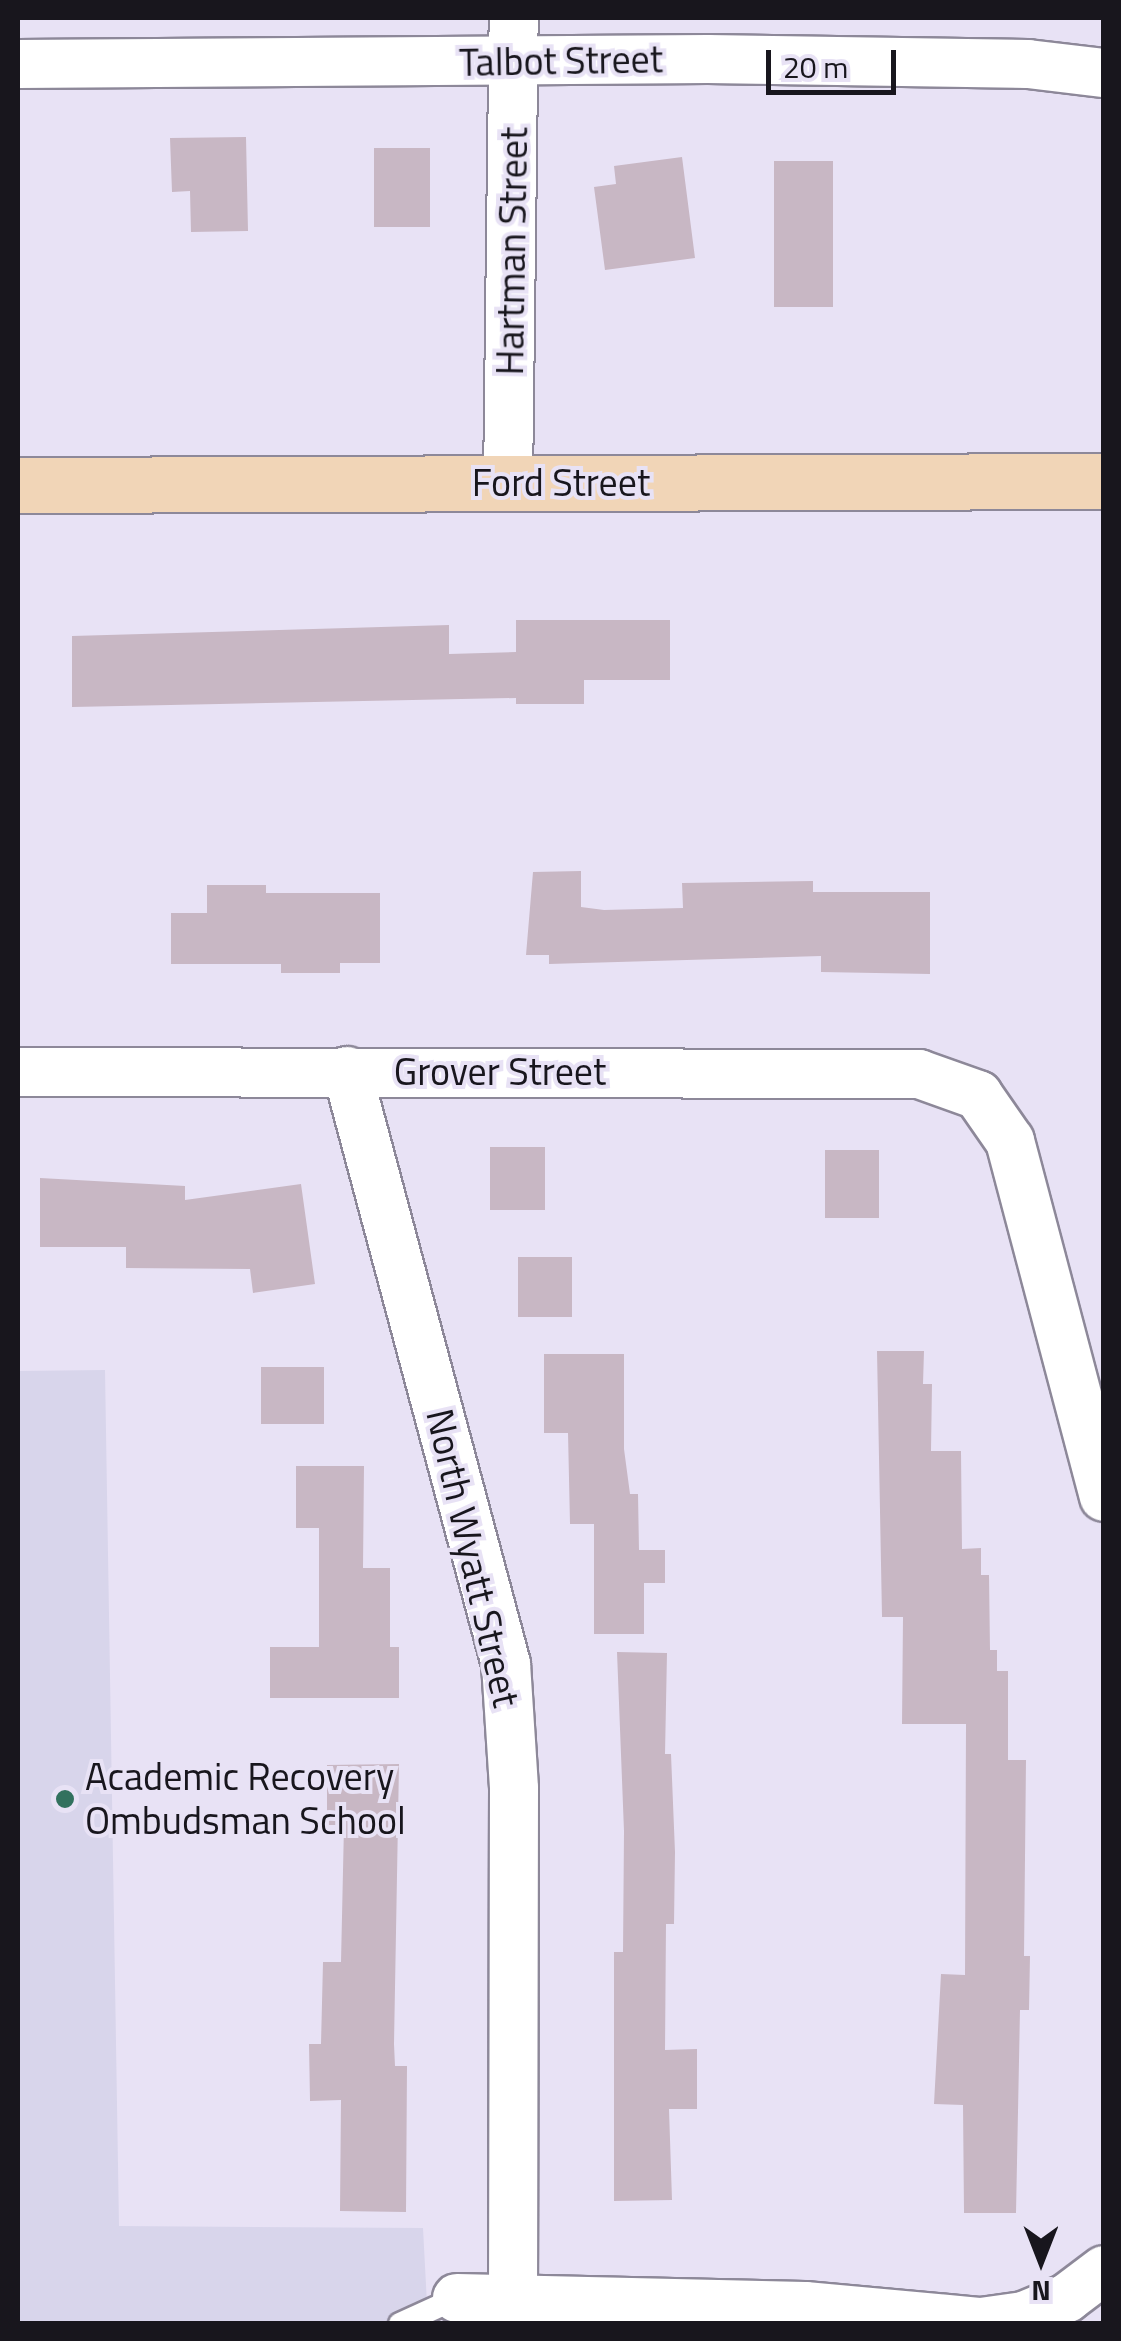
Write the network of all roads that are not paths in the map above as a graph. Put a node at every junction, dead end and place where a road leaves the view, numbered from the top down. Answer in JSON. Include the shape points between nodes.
{"nodes":[{"id":1,"x":514,"y":40,"type":"edge"},
{"id":2,"x":18,"y":64,"type":"edge"},
{"id":3,"x":1104,"y":73,"type":"edge"},
{"id":4,"x":1104,"y":481,"type":"edge"},
{"id":5,"x":508,"y":484,"type":"junction"},
{"id":6,"x":18,"y":485,"type":"edge"},
{"id":7,"x":347,"y":1071,"type":"junction"},
{"id":8,"x":18,"y":1072,"type":"edge"},
{"id":9,"x":1104,"y":1497,"type":"edge"},
{"id":10,"x":1104,"y":2270,"type":"edge"},
{"id":11,"x":513,"y":2296,"type":"junction"},
{"id":12,"x":458,"y":2298,"type":"joint"},
{"id":13,"x":400,"y":2324,"type":"edge"}],
"edges":[{"from":1,"to":2,"type":"street","name":"Talbot Street"},
{"from":1,"to":3,"type":"street","name":"Talbot Street"},
{"from":1,"to":5,"type":"street","name":"Hartman Street"},
{"from":4,"to":5,"type":"main road","name":"Ford Street"},
{"from":5,"to":6,"type":"main road","name":"Ford Street"},
{"from":7,"to":8,"type":"street","name":"Grover Street"},
{"from":7,"to":9,"type":"street","name":"Grover Street","via":[[919,1074],[978,1095],[1010,1141]]},
{"from":7,"to":11,"type":"street","name":"North Wyatt Street","via":[[506,1664],[514,1789]]},
{"from":10,"to":11,"type":"street","via":[[1066,2298],[1024,2316],[981,2322],[804,2306]]},
{"from":11,"to":12,"type":"street"},
{"from":12,"to":13,"type":"lane"}]}
